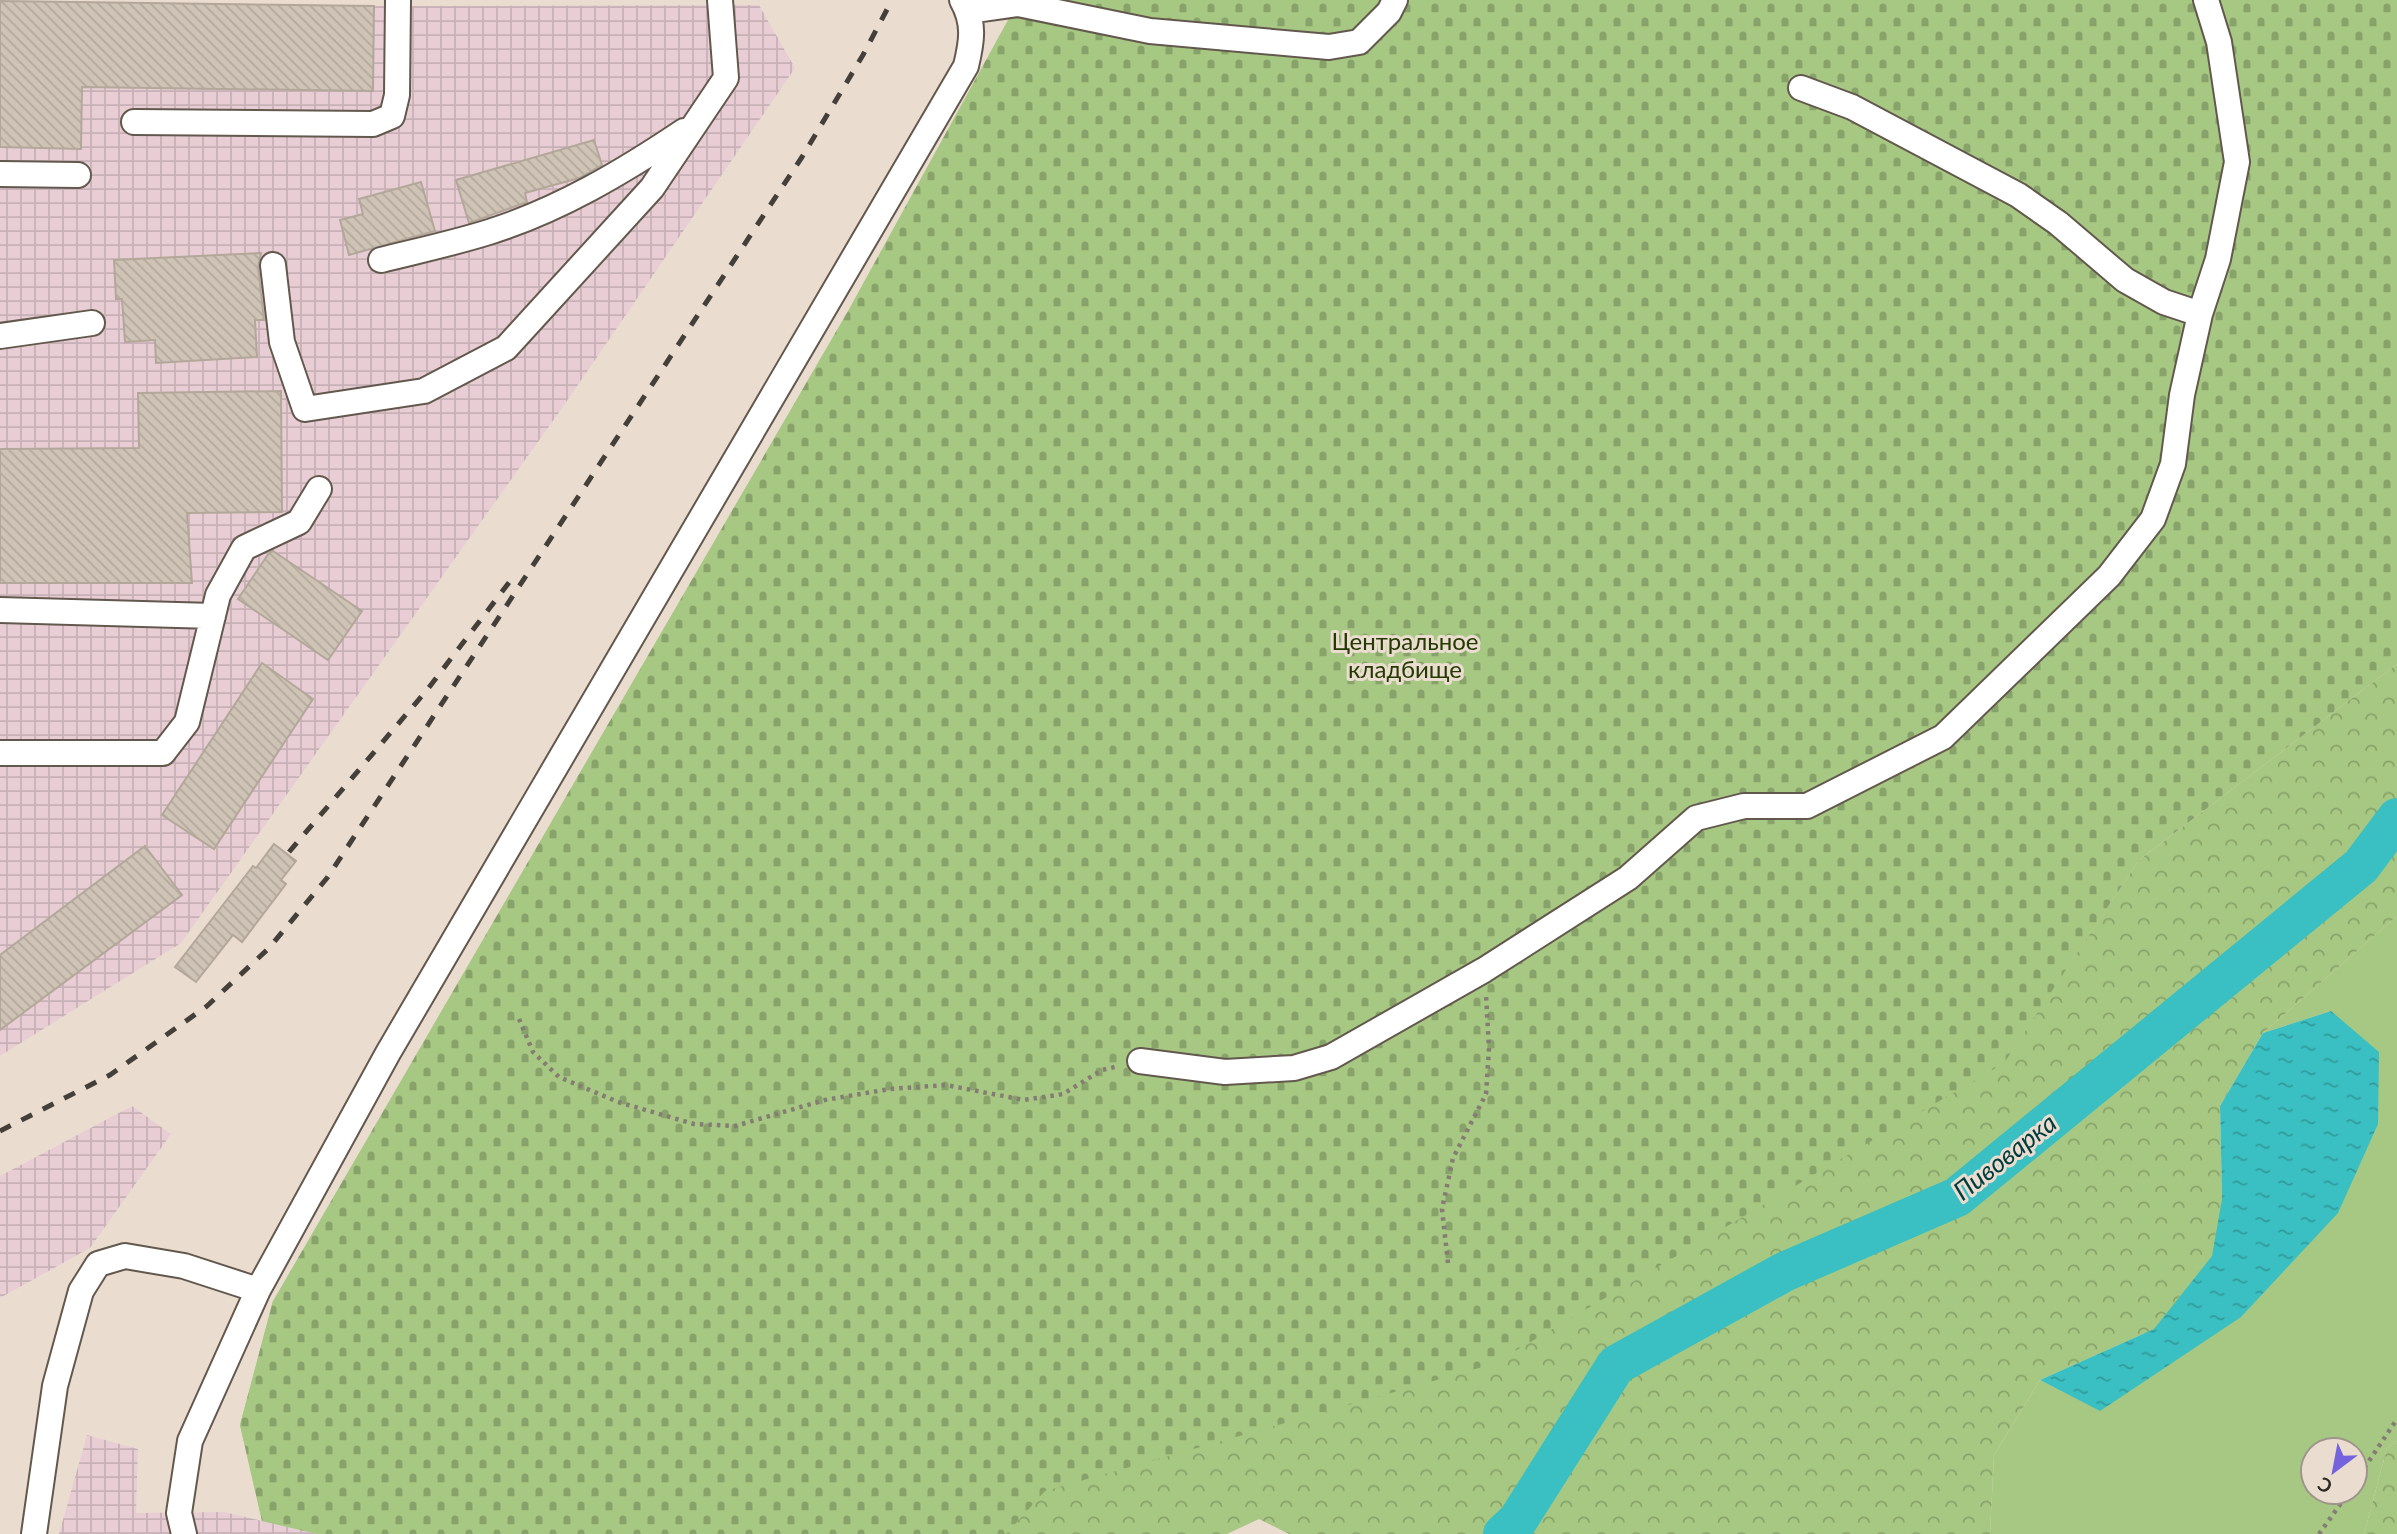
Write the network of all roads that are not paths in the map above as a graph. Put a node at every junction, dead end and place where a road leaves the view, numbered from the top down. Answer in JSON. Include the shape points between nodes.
{"nodes":[{"id":1,"x":398,"y":0,"type":"edge"},
{"id":2,"x":720,"y":0,"type":"edge"},
{"id":3,"x":1395,"y":0,"type":"edge"},
{"id":4,"x":2206,"y":0,"type":"edge"},
{"id":5,"x":965,"y":5,"type":"edge"},
{"id":6,"x":1801,"y":88,"type":"dead end"},
{"id":7,"x":134,"y":122,"type":"dead end"},
{"id":8,"x":695,"y":124,"type":"junction"},
{"id":9,"x":0,"y":174,"type":"edge"},
{"id":10,"x":79,"y":175,"type":"dead end"},
{"id":11,"x":381,"y":260,"type":"dead end"},
{"id":12,"x":273,"y":265,"type":"dead end"},
{"id":13,"x":2200,"y":314,"type":"junction"},
{"id":14,"x":92,"y":323,"type":"dead end"},
{"id":15,"x":0,"y":336,"type":"edge"},
{"id":16,"x":319,"y":489,"type":"dead end"},
{"id":17,"x":0,"y":610,"type":"edge"},
{"id":18,"x":213,"y":616,"type":"junction"},
{"id":19,"x":0,"y":753,"type":"edge"},
{"id":20,"x":1140,"y":1061,"type":"road end"},
{"id":21,"x":258,"y":1290,"type":"junction"},
{"id":22,"x":34,"y":1534,"type":"edge"},
{"id":23,"x":184,"y":1534,"type":"edge"}],
"edges":[{"from":1,"to":7,"type":"street","via":[[397,95],[392,116],[373,124]]},
{"from":2,"to":8,"type":"street","via":[[726,78]]},
{"from":3,"to":5,"type":"street","via":[[1359,42],[1329,47],[1150,31],[1018,4]]},
{"from":4,"to":13,"type":"street","via":[[2219,42],[2236,162],[2218,259]]},
{"from":5,"to":21,"type":"street","via":[[972,38],[966,66],[388,1053]]},
{"from":6,"to":13,"type":"street","via":[[1852,107],[2018,195],[2124,280],[2164,302]]},
{"from":8,"to":11,"type":"street","via":[[637,163],[553,207],[489,232]]},
{"from":8,"to":12,"type":"street","via":[[652,187],[506,348],[424,391],[305,408],[282,342]]},
{"from":9,"to":10,"type":"street"},
{"from":13,"to":20,"type":"street","via":[[2172,464],[2153,519],[2109,576],[1942,737],[1807,806],[1744,806],[1696,818],[1628,878],[1484,970],[1331,1058],[1294,1068],[1225,1072]]},
{"from":14,"to":15,"type":"street"},
{"from":16,"to":18,"type":"street","via":[[299,522],[244,548],[218,595]]},
{"from":17,"to":18,"type":"street"},
{"from":18,"to":19,"type":"street","via":[[187,722],[163,753]]},
{"from":21,"to":22,"type":"street","via":[[184,1266],[125,1256],[98,1264],[81,1291],[55,1386]]},
{"from":21,"to":23,"type":"street","via":[[190,1441],[179,1513]]}]}
